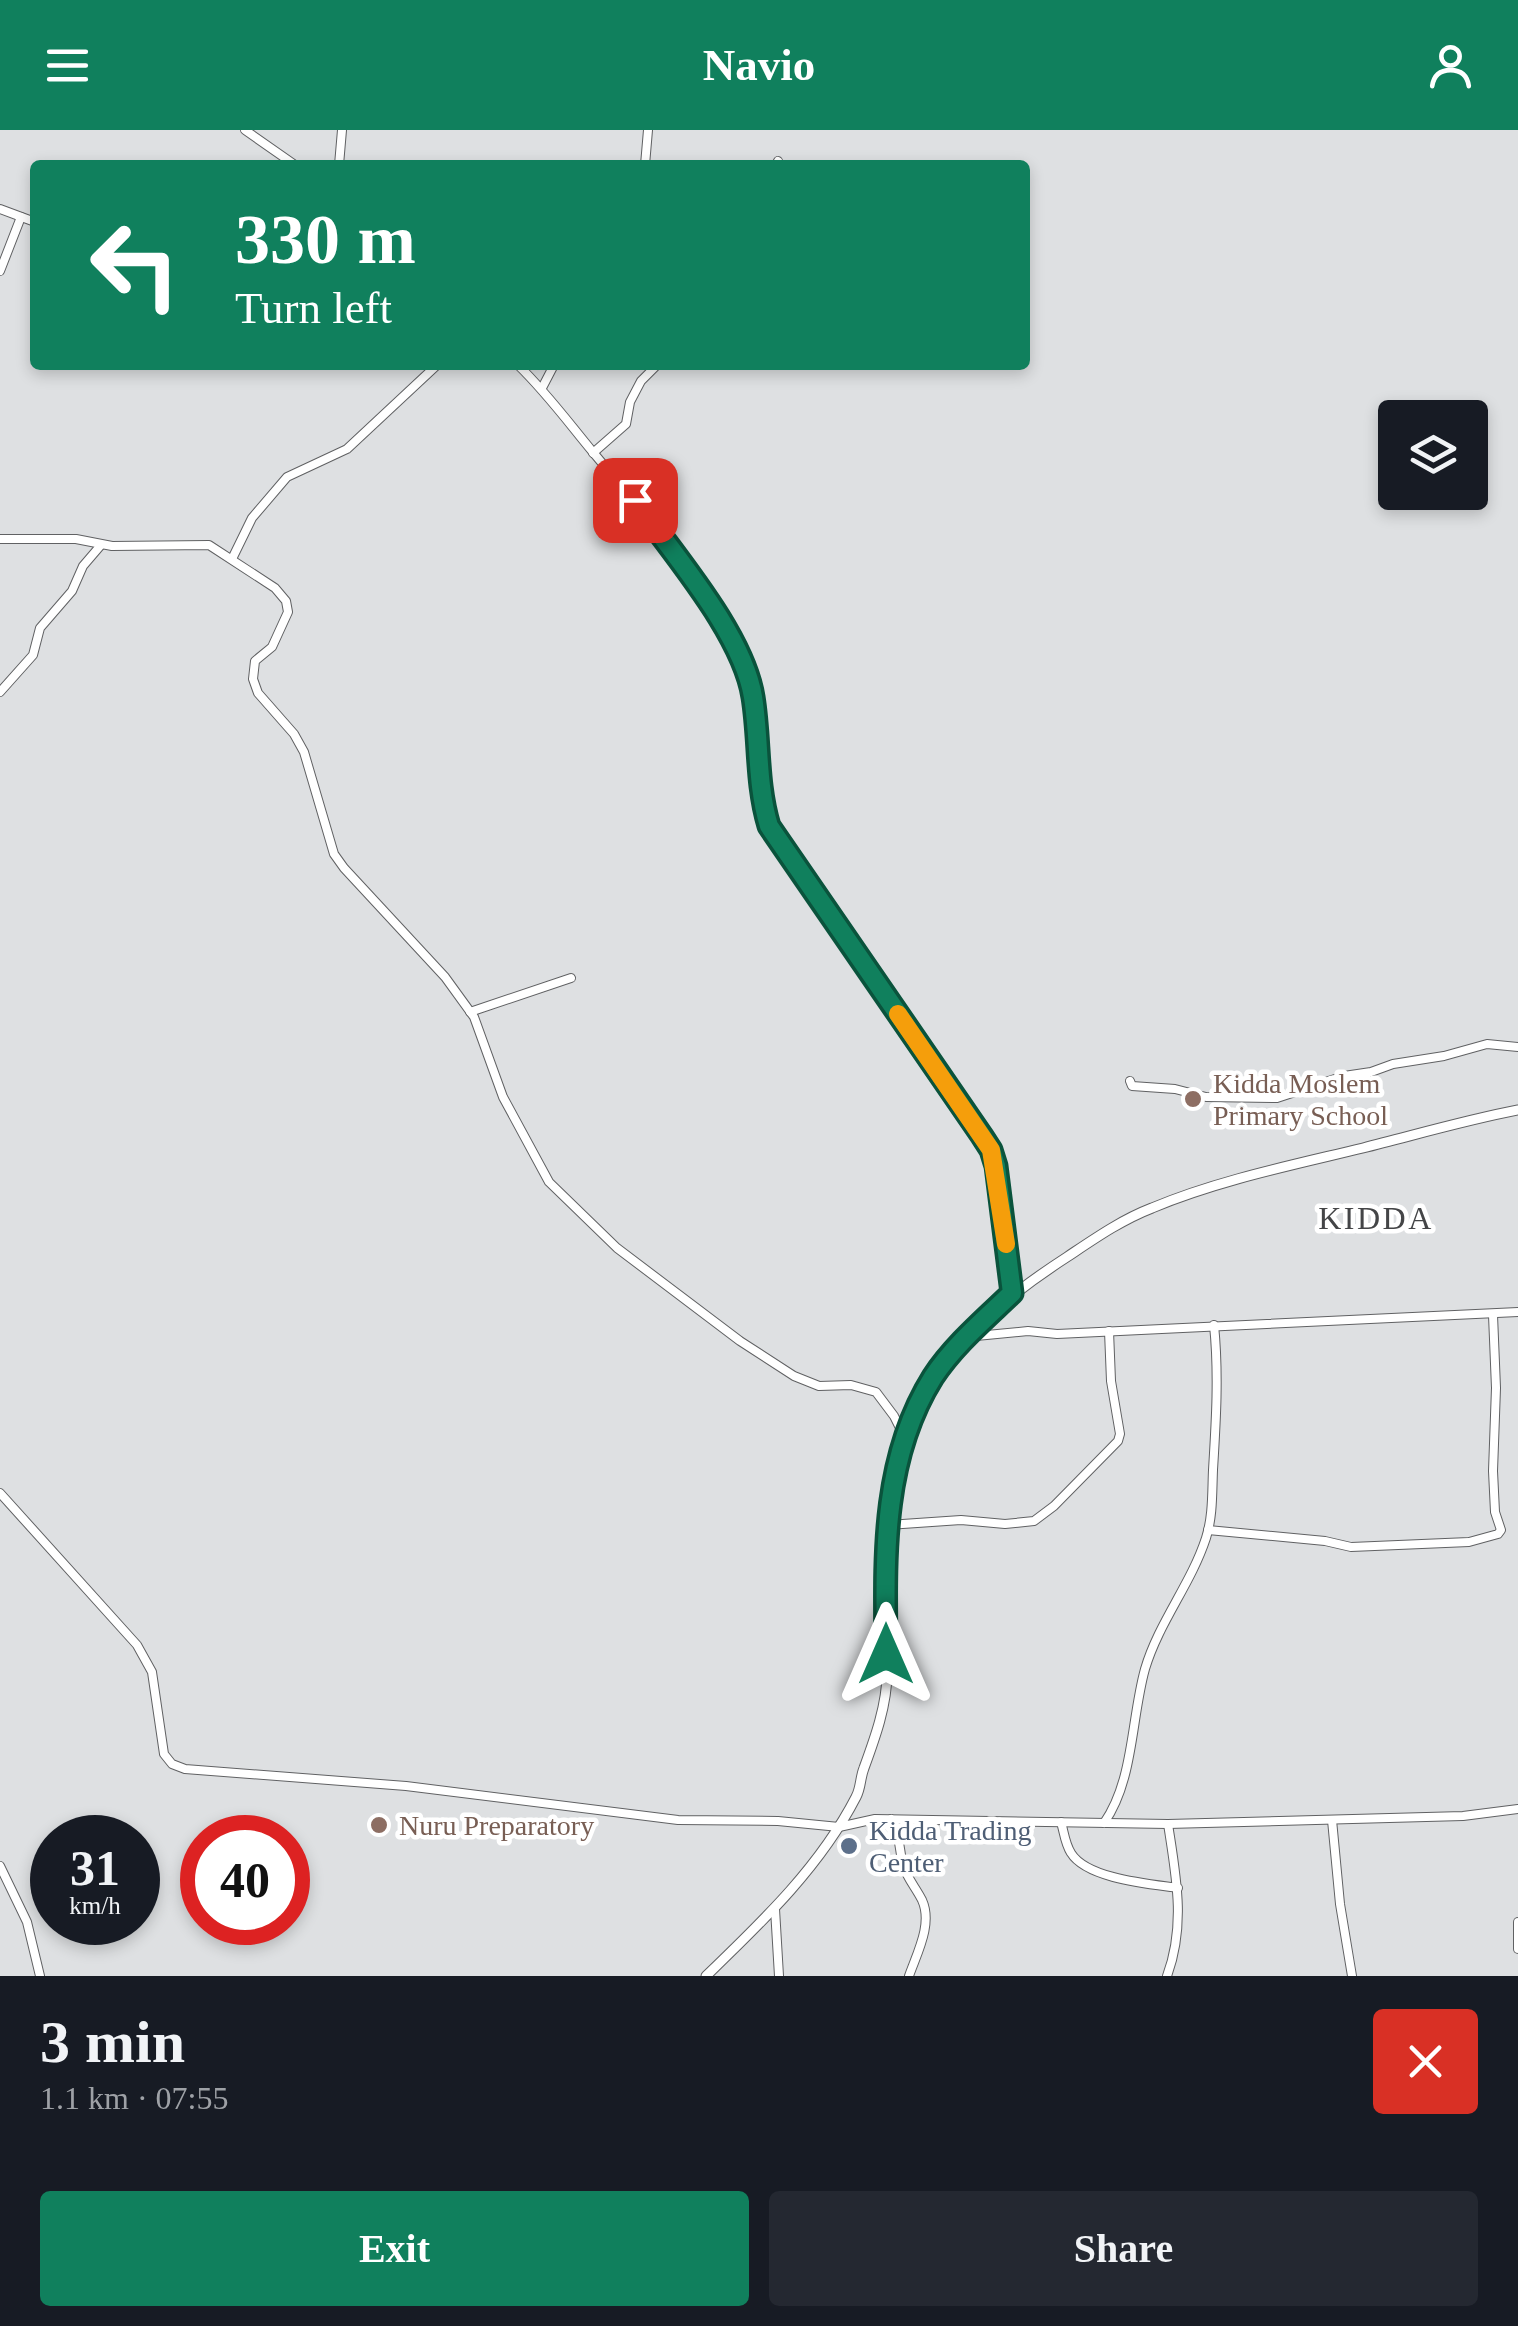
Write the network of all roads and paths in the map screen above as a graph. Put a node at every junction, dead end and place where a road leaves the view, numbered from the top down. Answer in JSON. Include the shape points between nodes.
{"nodes":[{"id":1,"x":245,"y":130,"type":"edge"},
{"id":2,"x":342,"y":130,"type":"edge"},
{"id":3,"x":648,"y":130,"type":"edge"},
{"id":4,"x":288,"y":160,"type":"edge"},
{"id":5,"x":340,"y":160,"type":"edge"},
{"id":6,"x":645,"y":160,"type":"edge"},
{"id":7,"x":0,"y":209,"type":"edge"},
{"id":8,"x":21,"y":218,"type":"junction"},
{"id":9,"x":30,"y":221,"type":"edge"},
{"id":10,"x":0,"y":270,"type":"edge"},
{"id":11,"x":433,"y":370,"type":"edge"},
{"id":12,"x":523,"y":370,"type":"edge"},
{"id":13,"x":551,"y":370,"type":"edge"},
{"id":14,"x":652,"y":370,"type":"edge"},
{"id":15,"x":542,"y":388,"type":"junction"},
{"id":16,"x":593,"y":452,"type":"junction"},
{"id":17,"x":0,"y":539,"type":"edge"},
{"id":18,"x":101,"y":545,"type":"junction"},
{"id":19,"x":232,"y":559,"type":"junction"},
{"id":20,"x":0,"y":692,"type":"edge"},
{"id":21,"x":570,"y":978,"type":"dead end"},
{"id":22,"x":470,"y":1012,"type":"junction"},
{"id":23,"x":1518,"y":1047,"type":"edge"},
{"id":24,"x":1130,"y":1081,"type":"dead end"},
{"id":25,"x":1518,"y":1110,"type":"edge"},
{"id":26,"x":1012,"y":1293,"type":"junction"},
{"id":27,"x":1518,"y":1312,"type":"edge"},
{"id":28,"x":1492,"y":1315,"type":"junction"},
{"id":29,"x":1214,"y":1326,"type":"junction"},
{"id":30,"x":1110,"y":1331,"type":"junction"},
{"id":31,"x":966,"y":1337,"type":"junction"},
{"id":32,"x":904,"y":1436,"type":"junction"},
{"id":33,"x":0,"y":1492,"type":"edge"},
{"id":34,"x":888,"y":1525,"type":"junction"},
{"id":35,"x":1208,"y":1530,"type":"junction"},
{"id":36,"x":1518,"y":1810,"type":"edge"},
{"id":37,"x":891,"y":1819,"type":"junction"},
{"id":38,"x":1332,"y":1820,"type":"junction"},
{"id":39,"x":1061,"y":1822,"type":"junction"},
{"id":40,"x":1104,"y":1822,"type":"junction"},
{"id":41,"x":1168,"y":1824,"type":"junction"},
{"id":42,"x":839,"y":1827,"type":"junction"},
{"id":43,"x":0,"y":1866,"type":"edge"},
{"id":44,"x":1178,"y":1888,"type":"junction"},
{"id":45,"x":775,"y":1909,"type":"junction"},
{"id":46,"x":1518,"y":1922,"type":"edge"},
{"id":47,"x":1518,"y":1950,"type":"edge"},
{"id":48,"x":40,"y":1976,"type":"edge"},
{"id":49,"x":706,"y":1976,"type":"edge"},
{"id":50,"x":779,"y":1976,"type":"edge"},
{"id":51,"x":909,"y":1976,"type":"edge"},
{"id":52,"x":1166,"y":1976,"type":"edge"},
{"id":53,"x":1352,"y":1976,"type":"edge"}],
"edges":[{"from":1,"to":4,"type":"street"},
{"from":2,"to":5,"type":"street"},
{"from":3,"to":6,"type":"street"},
{"from":7,"to":8,"type":"street"},
{"from":8,"to":9,"type":"street"},
{"from":8,"to":10,"type":"street"},
{"from":11,"to":19,"type":"street","via":[[347,449],[288,477],[252,518]]},
{"from":12,"to":15,"type":"street"},
{"from":13,"to":15,"type":"street"},
{"from":14,"to":16,"type":"street","via":[[630,402],[626,424]]},
{"from":15,"to":16,"type":"street"},
{"from":16,"to":26,"type":"street","via":[[635,500],[730,638],[753,694],[769,826],[991,1150]]},
{"from":17,"to":18,"type":"street"},
{"from":18,"to":19,"type":"street","via":[[208,546]]},
{"from":18,"to":20,"type":"street","via":[[40,628],[33,655]]},
{"from":19,"to":22,"type":"street","via":[[286,601],[282,629],[255,662],[253,680],[304,752],[334,854]]},
{"from":21,"to":22,"type":"street"},
{"from":22,"to":32,"type":"street","via":[[527,1146],[560,1194],[617,1248],[794,1376],[819,1386],[876,1392]]},
{"from":23,"to":24,"type":"street","via":[[1488,1044],[1392,1064],[1277,1098],[1206,1098]]},
{"from":25,"to":26,"type":"street","via":[[1288,1166],[1152,1208]]},
{"from":26,"to":31,"type":"street"},
{"from":27,"to":28,"type":"street"},
{"from":28,"to":29,"type":"street"},
{"from":28,"to":35,"type":"street","via":[[1498,1534],[1469,1542],[1351,1547]]},
{"from":29,"to":30,"type":"street"},
{"from":29,"to":35,"type":"street","via":[[1218,1368]]},
{"from":30,"to":31,"type":"street"},
{"from":30,"to":34,"type":"street","via":[[1118,1441],[1054,1506],[1018,1524]]},
{"from":31,"to":32,"type":"street","via":[[935,1374]]},
{"from":32,"to":34,"type":"street"},
{"from":33,"to":42,"type":"street","via":[[137,1645],[152,1672],[164,1754],[172,1764],[630,1816]]},
{"from":34,"to":42,"type":"street","via":[[887,1678],[860,1792]]},
{"from":35,"to":40,"type":"street","via":[[1146,1667],[1122,1786]]},
{"from":36,"to":38,"type":"street"},
{"from":37,"to":39,"type":"street"},
{"from":37,"to":42,"type":"street"},
{"from":37,"to":51,"type":"street","via":[[906,1872],[924,1904],[925,1930]]},
{"from":38,"to":41,"type":"street"},
{"from":38,"to":53,"type":"street"},
{"from":39,"to":40,"type":"street"},
{"from":39,"to":44,"type":"street","via":[[1077,1861],[1106,1877]]},
{"from":40,"to":41,"type":"street"},
{"from":41,"to":44,"type":"street"},
{"from":42,"to":45,"type":"street"},
{"from":43,"to":48,"type":"street","via":[[27,1922]]},
{"from":44,"to":52,"type":"street","via":[[1178,1934]]},
{"from":45,"to":49,"type":"street"},
{"from":45,"to":50,"type":"street"},
{"from":46,"to":47,"type":"street"}]}
